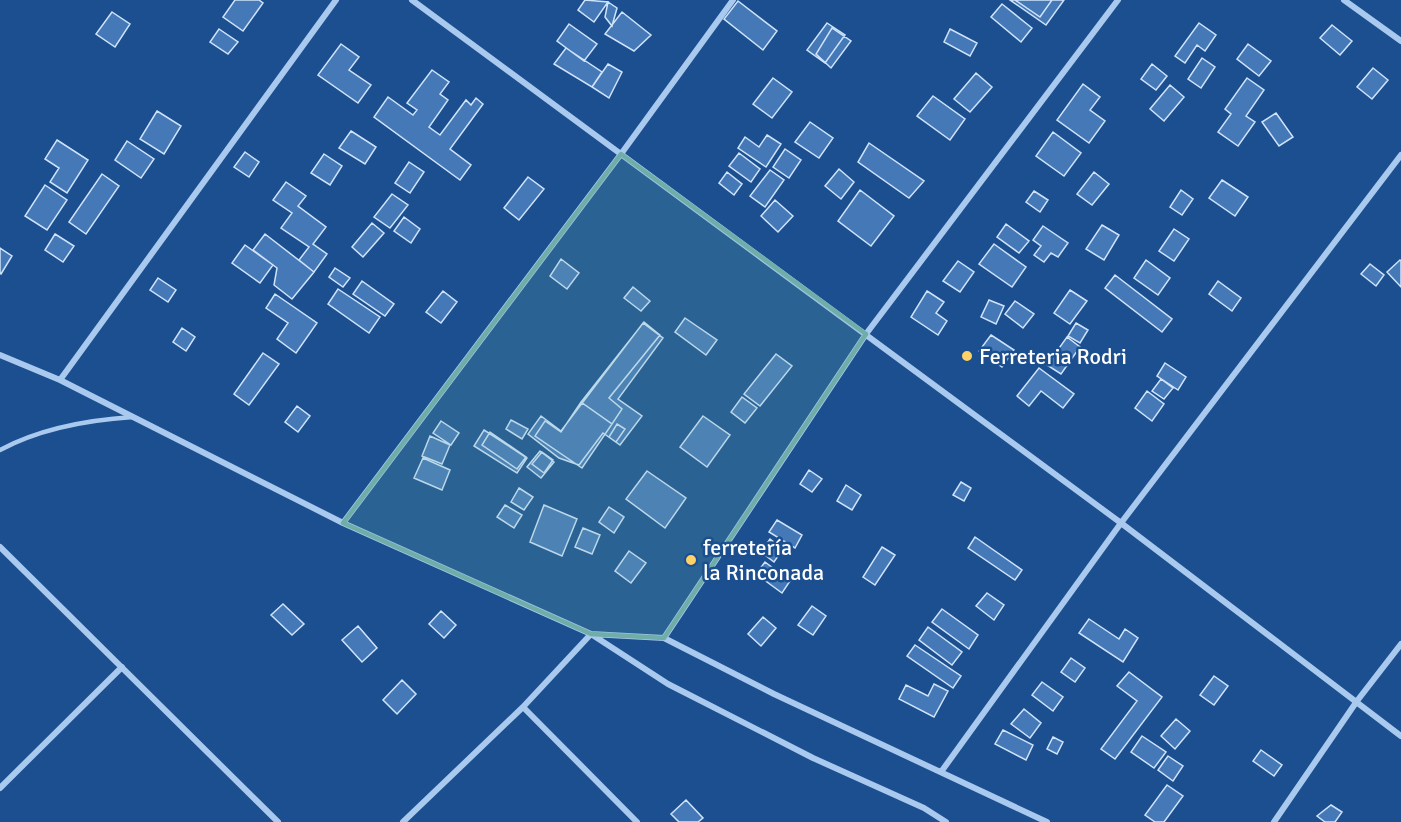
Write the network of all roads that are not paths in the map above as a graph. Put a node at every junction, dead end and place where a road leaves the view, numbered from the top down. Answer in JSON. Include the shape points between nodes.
{"nodes":[{"id":1,"x":336,"y":0,"type":"edge"},
{"id":2,"x":412,"y":0,"type":"edge"},
{"id":3,"x":733,"y":0,"type":"edge"},
{"id":4,"x":1118,"y":0,"type":"edge"},
{"id":5,"x":1344,"y":0,"type":"edge"},
{"id":6,"x":1401,"y":41,"type":"edge"},
{"id":7,"x":621,"y":154,"type":"junction"},
{"id":8,"x":1401,"y":155,"type":"edge"},
{"id":9,"x":866,"y":334,"type":"junction"},
{"id":10,"x":0,"y":355,"type":"edge"},
{"id":11,"x":60,"y":380,"type":"junction"},
{"id":12,"x":133,"y":417,"type":"junction"},
{"id":13,"x":0,"y":450,"type":"edge"},
{"id":14,"x":343,"y":523,"type":"junction"},
{"id":15,"x":1121,"y":523,"type":"junction"},
{"id":16,"x":0,"y":547,"type":"edge"},
{"id":17,"x":591,"y":634,"type":"junction"},
{"id":18,"x":663,"y":638,"type":"junction"},
{"id":19,"x":1401,"y":644,"type":"edge"},
{"id":20,"x":122,"y":668,"type":"junction"},
{"id":21,"x":1357,"y":701,"type":"junction"},
{"id":22,"x":523,"y":707,"type":"junction"},
{"id":23,"x":1401,"y":736,"type":"edge"},
{"id":24,"x":941,"y":772,"type":"junction"},
{"id":25,"x":0,"y":788,"type":"edge"},
{"id":26,"x":278,"y":822,"type":"edge"},
{"id":27,"x":403,"y":822,"type":"edge"},
{"id":28,"x":638,"y":822,"type":"edge"},
{"id":29,"x":946,"y":822,"type":"edge"},
{"id":30,"x":1047,"y":822,"type":"edge"},
{"id":31,"x":1274,"y":822,"type":"edge"}],
"edges":[{"from":1,"to":11,"type":"street"},
{"from":2,"to":7,"type":"street"},
{"from":3,"to":7,"type":"street"},
{"from":4,"to":9,"type":"street"},
{"from":5,"to":6,"type":"street"},
{"from":7,"to":9,"type":"street"},
{"from":7,"to":14,"type":"street"},
{"from":8,"to":15,"type":"street"},
{"from":9,"to":15,"type":"street"},
{"from":9,"to":18,"type":"street"},
{"from":10,"to":11,"type":"street"},
{"from":11,"to":12,"type":"street"},
{"from":12,"to":13,"type":"lane","via":[[72,424]]},
{"from":12,"to":14,"type":"street"},
{"from":14,"to":17,"type":"street"},
{"from":15,"to":21,"type":"street"},
{"from":15,"to":24,"type":"street"},
{"from":16,"to":20,"type":"street"},
{"from":17,"to":18,"type":"street"},
{"from":17,"to":22,"type":"street"},
{"from":17,"to":29,"type":"street","via":[[668,684]]},
{"from":18,"to":24,"type":"street"},
{"from":19,"to":21,"type":"street"},
{"from":20,"to":25,"type":"street"},
{"from":20,"to":26,"type":"street"},
{"from":21,"to":23,"type":"street"},
{"from":21,"to":31,"type":"street"},
{"from":22,"to":27,"type":"street"},
{"from":22,"to":28,"type":"street"},
{"from":24,"to":30,"type":"street"}]}
